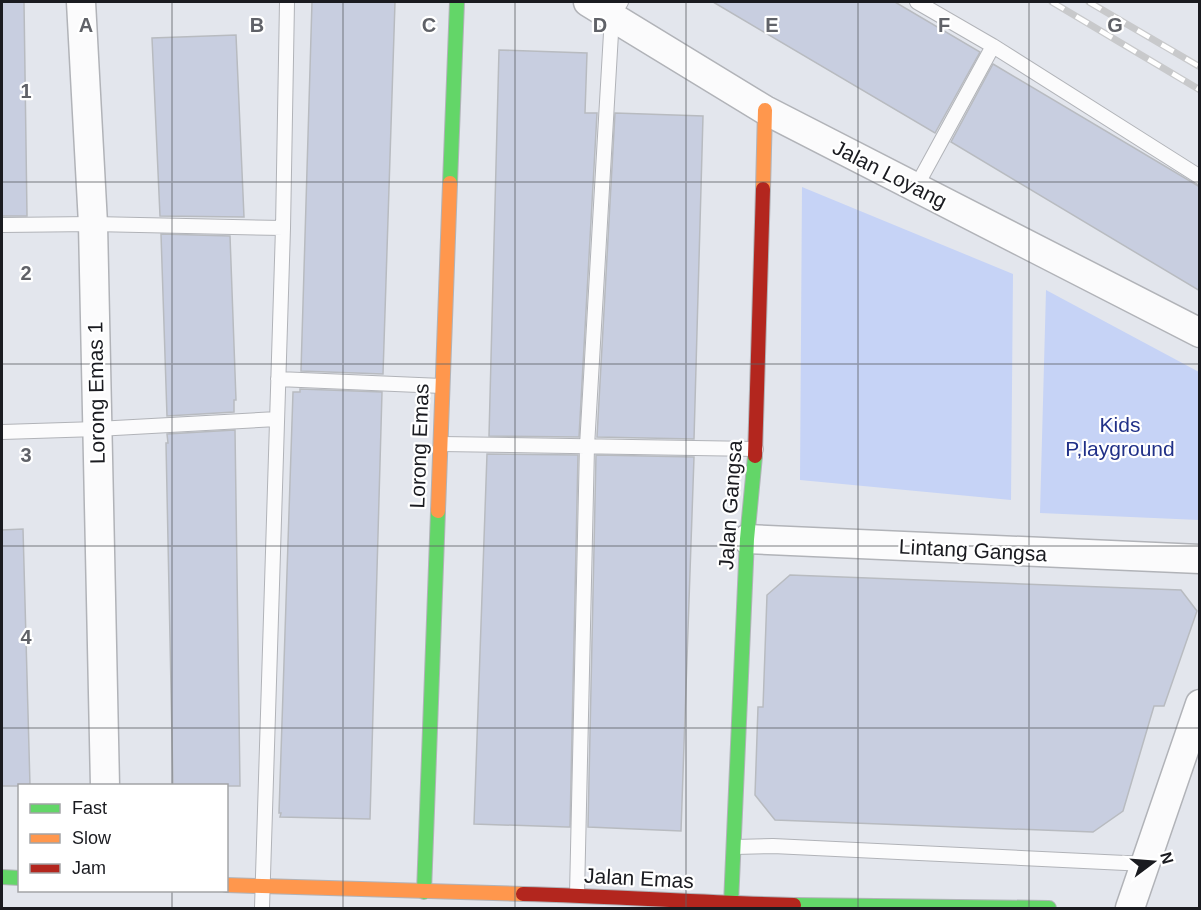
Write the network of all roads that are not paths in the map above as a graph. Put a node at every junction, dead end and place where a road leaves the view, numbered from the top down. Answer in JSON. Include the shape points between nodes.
{"nodes":[{"id":1,"x":81,"y":2,"type":"edge"},
{"id":2,"x":287,"y":2,"type":"edge"},
{"id":3,"x":457,"y":2,"type":"edge"},
{"id":4,"x":588,"y":2,"type":"edge"},
{"id":5,"x":917,"y":2,"type":"edge"},
{"id":6,"x":616,"y":9,"type":"edge"},
{"id":7,"x":993,"y":45,"type":"junction"},
{"id":8,"x":765,"y":110,"type":"junction"},
{"id":9,"x":1200,"y":177,"type":"edge"},
{"id":10,"x":916,"y":187,"type":"junction"},
{"id":11,"x":93,"y":224,"type":"junction"},
{"id":12,"x":2,"y":225,"type":"edge"},
{"id":13,"x":283,"y":228,"type":"junction"},
{"id":14,"x":1200,"y":333,"type":"edge"},
{"id":15,"x":278,"y":379,"type":"junction"},
{"id":16,"x":442,"y":387,"type":"junction"},
{"id":17,"x":277,"y":419,"type":"junction"},
{"id":18,"x":97,"y":429,"type":"junction"},
{"id":19,"x":2,"y":432,"type":"edge"},
{"id":20,"x":440,"y":444,"type":"junction"},
{"id":21,"x":587,"y":446,"type":"junction"},
{"id":22,"x":756,"y":449,"type":"junction"},
{"id":23,"x":747,"y":540,"type":"junction"},
{"id":24,"x":1200,"y":559,"type":"edge"},
{"id":25,"x":1200,"y":704,"type":"edge"},
{"id":26,"x":105,"y":784,"type":"edge"},
{"id":27,"x":735,"y":847,"type":"junction"},
{"id":28,"x":1146,"y":864,"type":"junction"},
{"id":29,"x":2,"y":877,"type":"edge"},
{"id":30,"x":18,"y":878,"type":"edge"},
{"id":31,"x":228,"y":885,"type":"edge"},
{"id":32,"x":263,"y":886,"type":"junction"},
{"id":33,"x":424,"y":892,"type":"junction"},
{"id":34,"x":578,"y":895,"type":"junction"},
{"id":35,"x":744,"y":906,"type":"edge"},
{"id":36,"x":262,"y":909,"type":"edge"},
{"id":37,"x":1048,"y":909,"type":"edge"},
{"id":38,"x":1130,"y":909,"type":"edge"}],
"edges":[{"from":1,"to":11,"type":"street","name":"Lorong Emas 1"},
{"from":2,"to":13,"type":"lane"},
{"from":3,"to":16,"type":"street","name":"Lorong Emas"},
{"from":4,"to":6,"type":"street","name":"Jalan Loyang"},
{"from":5,"to":7,"type":"lane"},
{"from":6,"to":8,"type":"street","name":"Jalan Loyang"},
{"from":6,"to":21,"type":"lane"},
{"from":7,"to":9,"type":"lane"},
{"from":7,"to":10,"type":"lane"},
{"from":8,"to":10,"type":"street","name":"Jalan Loyang"},
{"from":8,"to":22,"type":"street","name":"Jalan Gangsa"},
{"from":10,"to":14,"type":"street","name":"Jalan Loyang"},
{"from":11,"to":12,"type":"lane"},
{"from":11,"to":13,"type":"lane"},
{"from":11,"to":18,"type":"street","name":"Lorong Emas 1"},
{"from":13,"to":15,"type":"lane"},
{"from":15,"to":16,"type":"lane"},
{"from":15,"to":17,"type":"lane"},
{"from":16,"to":20,"type":"street","name":"Lorong Emas"},
{"from":17,"to":18,"type":"lane"},
{"from":17,"to":32,"type":"lane"},
{"from":18,"to":19,"type":"lane"},
{"from":18,"to":26,"type":"street","name":"Lorong Emas 1"},
{"from":20,"to":21,"type":"lane"},
{"from":20,"to":33,"type":"street","name":"Lorong Emas"},
{"from":21,"to":22,"type":"lane"},
{"from":21,"to":34,"type":"lane"},
{"from":22,"to":23,"type":"street","name":"Jalan Gangsa"},
{"from":23,"to":24,"type":"street","name":"Lintang Gangsa"},
{"from":23,"to":27,"type":"street","name":"Jalan Gangsa"},
{"from":25,"to":28,"type":"street"},
{"from":27,"to":28,"type":"lane"},
{"from":27,"to":35,"type":"street","name":"Jalan Gangsa"},
{"from":28,"to":38,"type":"street"},
{"from":29,"to":30,"type":"street"},
{"from":31,"to":32,"type":"street","name":"Jalan Emas"},
{"from":32,"to":33,"type":"street","name":"Jalan Emas"},
{"from":32,"to":36,"type":"lane"},
{"from":33,"to":34,"type":"street","name":"Jalan Emas"},
{"from":34,"to":35,"type":"street","name":"Jalan Emas"},
{"from":35,"to":37,"type":"street","name":"Jalan Emas"}]}
